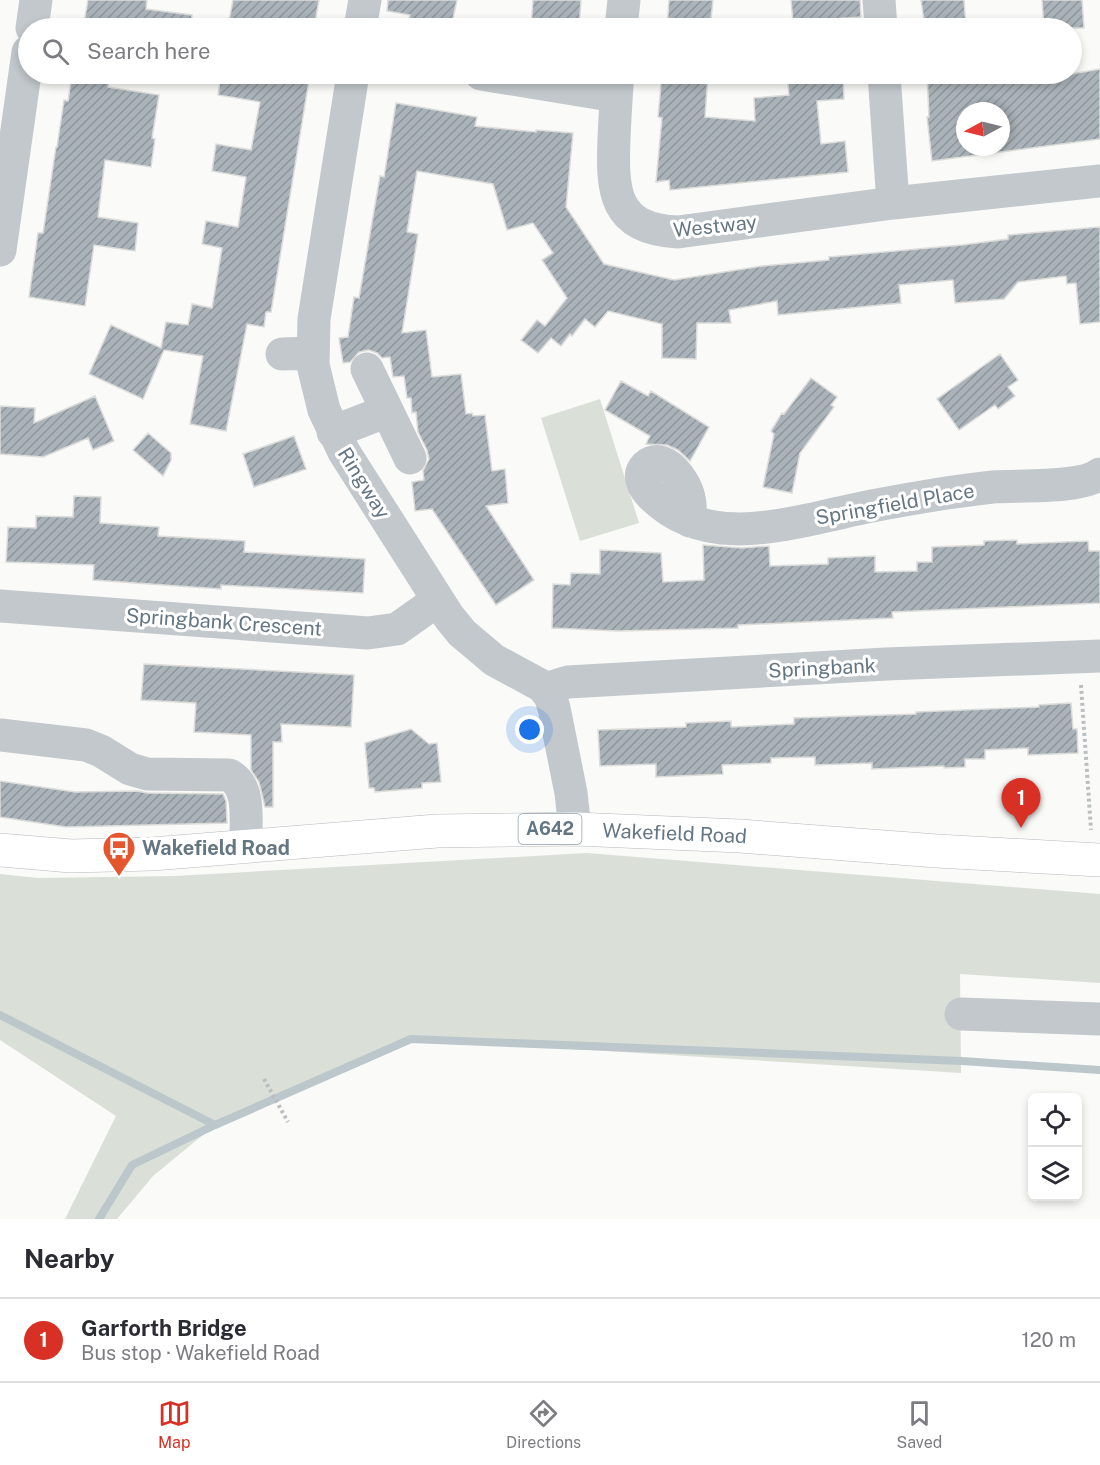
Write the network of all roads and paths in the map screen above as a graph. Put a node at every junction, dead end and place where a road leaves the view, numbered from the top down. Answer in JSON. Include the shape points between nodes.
{"nodes":[{"id":1,"x":36,"y":0,"type":"edge"},
{"id":2,"x":365,"y":0,"type":"edge"},
{"id":3,"x":624,"y":0,"type":"edge"},
{"id":4,"x":879,"y":0,"type":"edge"},
{"id":5,"x":33,"y":18,"type":"edge"},
{"id":6,"x":362,"y":18,"type":"edge"},
{"id":7,"x":622,"y":18,"type":"edge"},
{"id":8,"x":880,"y":18,"type":"edge"},
{"id":9,"x":23,"y":84,"type":"edge"},
{"id":10,"x":351,"y":84,"type":"edge"},
{"id":11,"x":885,"y":84,"type":"edge"},
{"id":12,"x":617,"y":85,"type":"edge"},
{"id":13,"x":1100,"y":181,"type":"edge"},
{"id":14,"x":893,"y":203,"type":"junction"},
{"id":15,"x":0,"y":250,"type":"edge"},
{"id":16,"x":367,"y":369,"type":"dead end"},
{"id":17,"x":387,"y":411,"type":"junction"},
{"id":18,"x":333,"y":432,"type":"junction"},
{"id":19,"x":410,"y":458,"type":"dead end"},
{"id":20,"x":1100,"y":474,"type":"edge"},
{"id":21,"x":690,"y":521,"type":"dead end"},
{"id":22,"x":438,"y":600,"type":"junction"},
{"id":23,"x":0,"y":606,"type":"edge"},
{"id":24,"x":1089,"y":657,"type":"edge"},
{"id":25,"x":545,"y":689,"type":"junction"},
{"id":26,"x":0,"y":735,"type":"edge"},
{"id":27,"x":575,"y":829,"type":"junction"},
{"id":28,"x":246,"y":845,"type":"junction"},
{"id":29,"x":0,"y":850,"type":"edge"},
{"id":30,"x":1096,"y":860,"type":"edge"},
{"id":31,"x":961,"y":1014,"type":"dead end"},
{"id":32,"x":1100,"y":1019,"type":"edge"},
{"id":33,"x":265,"y":1081,"type":"dead end"},
{"id":34,"x":288,"y":1122,"type":"dead end"}],
"edges":[{"from":1,"to":5,"type":"street"},
{"from":2,"to":6,"type":"street"},
{"from":3,"to":7,"type":"street"},
{"from":4,"to":8,"type":"street"},
{"from":9,"to":15,"type":"street"},
{"from":10,"to":18,"type":"street","name":"Ringway","via":[[314,319],[297,354],[317,388]]},
{"from":11,"to":14,"type":"street"},
{"from":12,"to":14,"type":"street","name":"Westway","via":[[612,177],[616,196],[640,224],[678,232]]},
{"from":13,"to":14,"type":"street","name":"Westway"},
{"from":16,"to":17,"type":"street"},
{"from":17,"to":18,"type":"street"},
{"from":17,"to":19,"type":"street"},
{"from":18,"to":22,"type":"street","name":"Ringway"},
{"from":20,"to":21,"type":"street","name":"Springfield Place","via":[[1083,482],[934,495],[760,529],[736,530]]},
{"from":22,"to":23,"type":"street","name":"Springbank Crescent","via":[[397,629],[369,633]]},
{"from":22,"to":25,"type":"street","name":"Ringway","via":[[477,647]]},
{"from":24,"to":25,"type":"street","name":"Springbank","via":[[568,682]]},
{"from":24,"to":30,"type":"path"},
{"from":25,"to":27,"type":"street","via":[[554,708]]},
{"from":26,"to":28,"type":"street","via":[[86,745],[147,774],[229,774],[240,782],[244,794]]},
{"from":27,"to":28,"type":"main road","name":"Wakefield Road","number":"A642","via":[[437,831]]},
{"from":27,"to":30,"type":"main road","name":"Wakefield Road","number":"A642"},
{"from":28,"to":29,"type":"main road","name":"Wakefield Road","number":"A642","via":[[140,855],[71,856]]},
{"from":31,"to":32,"type":"street"},
{"from":33,"to":34,"type":"path"}]}
